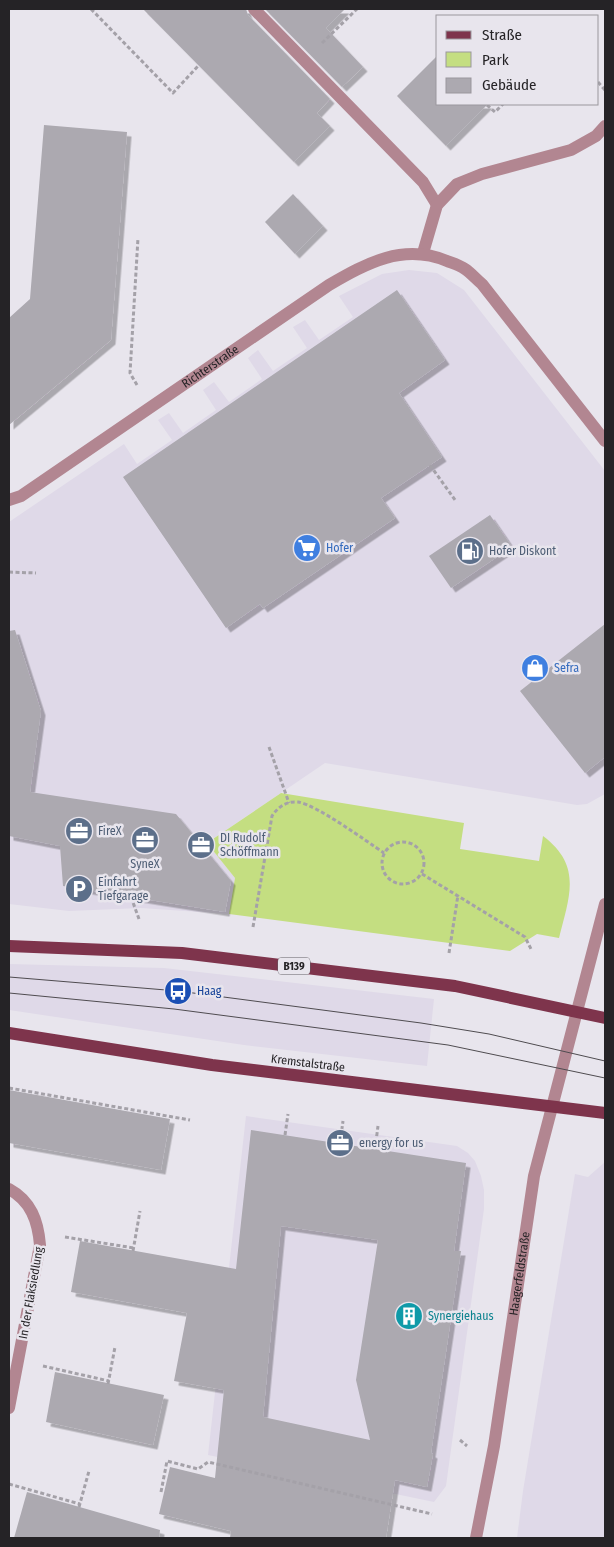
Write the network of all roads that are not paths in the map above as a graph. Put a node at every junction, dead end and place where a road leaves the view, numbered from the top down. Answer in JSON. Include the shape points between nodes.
{"nodes":[{"id":1,"x":254,"y":9,"type":"edge"},
{"id":2,"x":605,"y":126,"type":"edge"},
{"id":3,"x":437,"y":205,"type":"junction"},
{"id":4,"x":423,"y":253,"type":"junction"},
{"id":5,"x":605,"y":441,"type":"edge"},
{"id":6,"x":9,"y":500,"type":"edge"},
{"id":7,"x":605,"y":904,"type":"edge"},
{"id":8,"x":9,"y":946,"type":"edge"},
{"id":9,"x":576,"y":1012,"type":"junction"},
{"id":10,"x":605,"y":1018,"type":"edge"},
{"id":11,"x":9,"y":1033,"type":"edge"},
{"id":12,"x":552,"y":1107,"type":"junction"},
{"id":13,"x":605,"y":1113,"type":"edge"},
{"id":14,"x":9,"y":1189,"type":"edge"},
{"id":15,"x":9,"y":1408,"type":"edge"},
{"id":16,"x":476,"y":1538,"type":"edge"}],
"edges":[{"from":1,"to":3,"type":"street","via":[[423,182]]},
{"from":2,"to":3,"type":"street","via":[[596,136],[571,150],[457,184]]},
{"from":3,"to":4,"type":"street"},
{"from":4,"to":5,"type":"street","name":"Richterstraße","via":[[464,268],[482,284]]},
{"from":4,"to":6,"type":"street","name":"Richterstraße","via":[[376,260],[329,285],[21,496]]},
{"from":7,"to":9,"type":"street"},
{"from":8,"to":9,"type":"main road","number":"B139","via":[[182,952],[454,986]]},
{"from":9,"to":10,"type":"main road","number":"B139"},
{"from":9,"to":12,"type":"street","name":"Haagerfeldstraße"},
{"from":11,"to":12,"type":"main road","name":"Kremstalstraße","via":[[212,1065]]},
{"from":12,"to":13,"type":"main road","name":"Kremstalstraße"},
{"from":12,"to":16,"type":"street","name":"Haagerfeldstraße","via":[[534,1176],[494,1446]]},
{"from":14,"to":15,"type":"street","name":"In der Flaksiedlung","via":[[29,1206],[40,1237]]}]}
